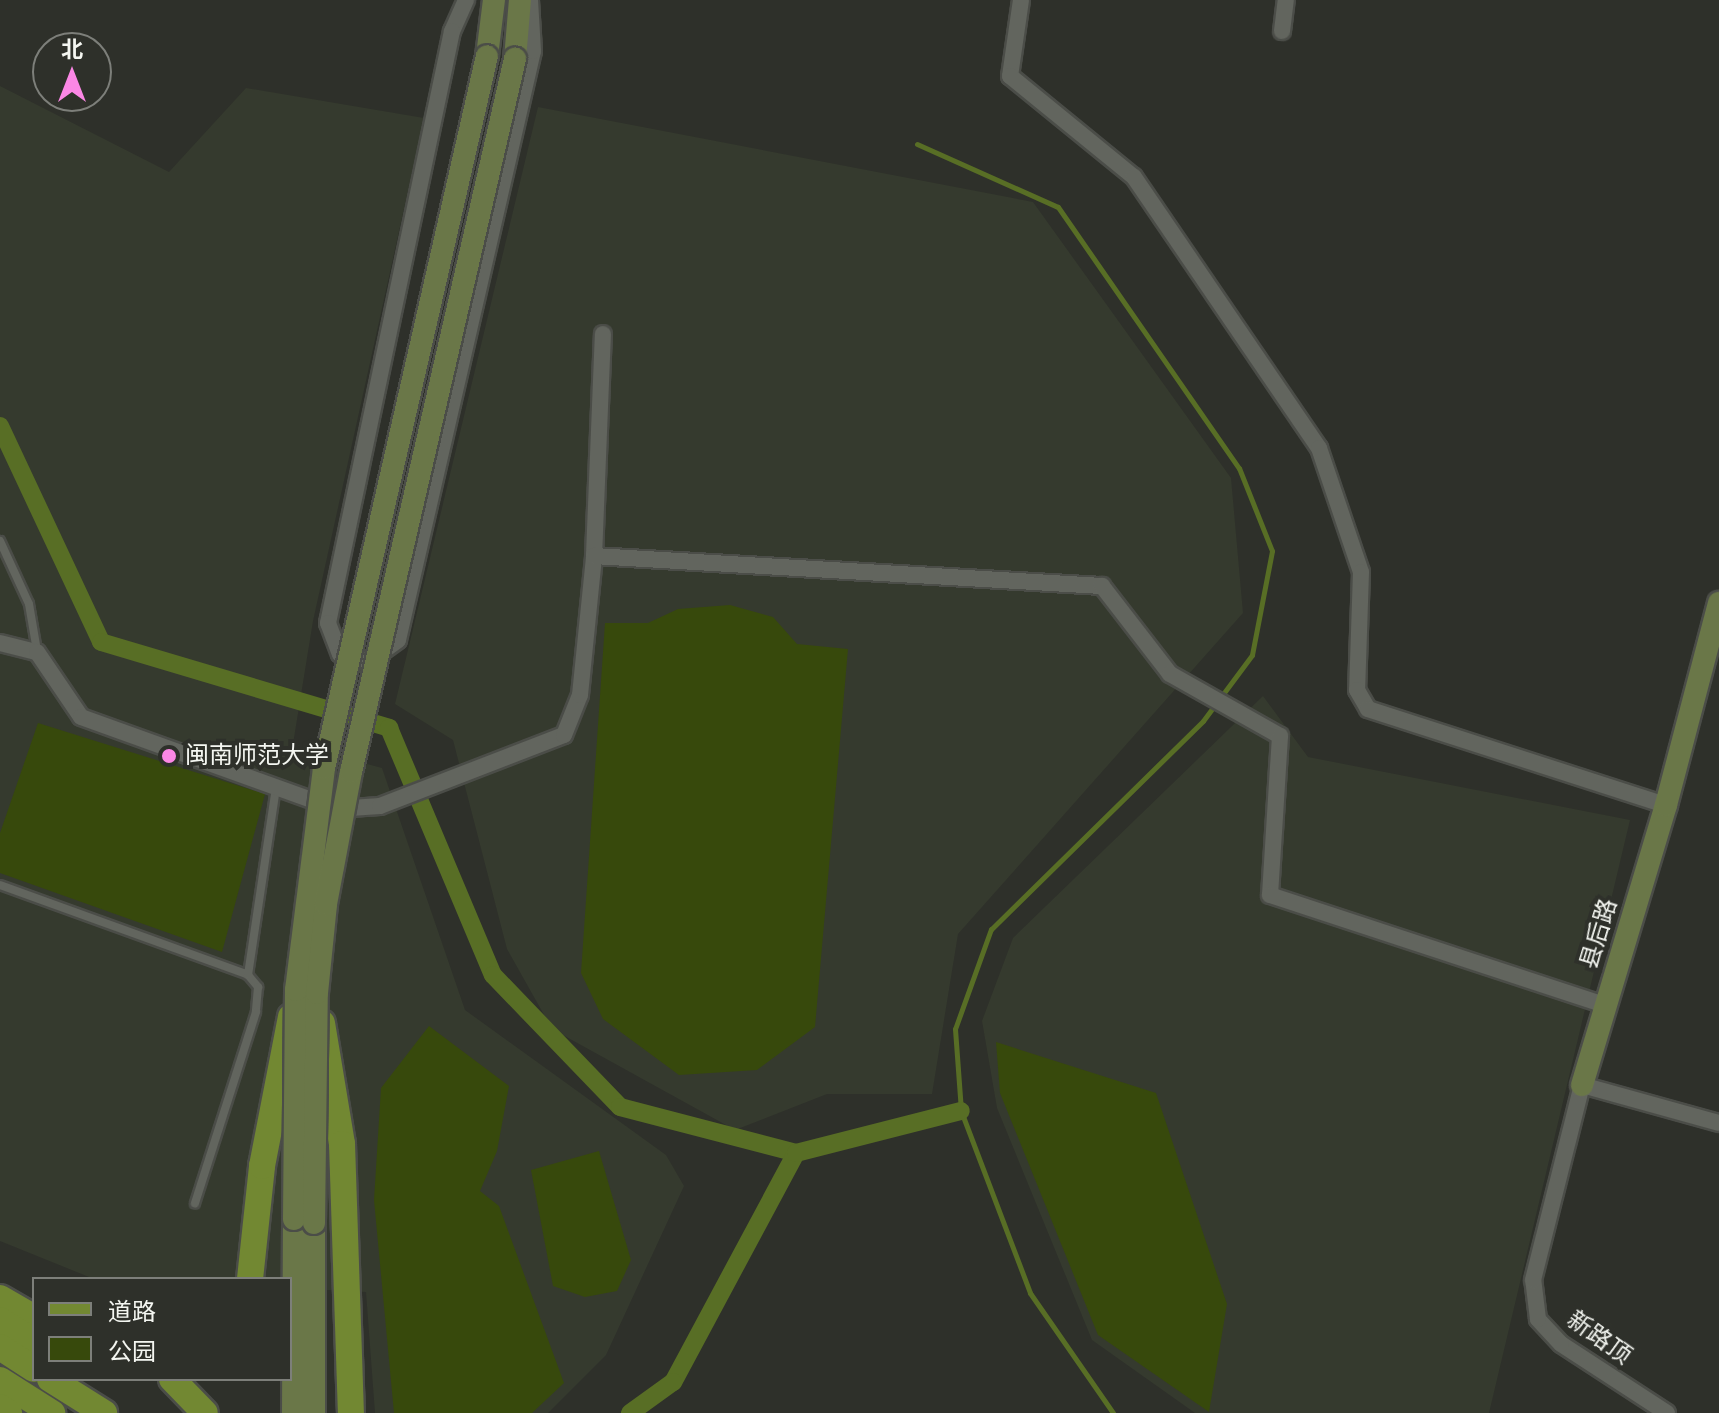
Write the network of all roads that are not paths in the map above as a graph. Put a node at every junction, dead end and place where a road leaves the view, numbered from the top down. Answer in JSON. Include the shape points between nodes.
{"nodes":[{"id":1,"x":466,"y":0,"type":"edge"},
{"id":2,"x":494,"y":0,"type":"edge"},
{"id":3,"x":520,"y":0,"type":"edge"},
{"id":4,"x":530,"y":0,"type":"edge"},
{"id":5,"x":1021,"y":0,"type":"edge"},
{"id":6,"x":1286,"y":0,"type":"edge"},
{"id":7,"x":1282,"y":31,"type":"dead end"},
{"id":8,"x":603,"y":334,"type":"dead end"},
{"id":9,"x":0,"y":541,"type":"edge"},
{"id":10,"x":594,"y":556,"type":"junction"},
{"id":11,"x":1719,"y":603,"type":"edge"},
{"id":12,"x":0,"y":643,"type":"edge"},
{"id":13,"x":37,"y":652,"type":"junction"},
{"id":14,"x":276,"y":788,"type":"junction"},
{"id":15,"x":1666,"y":805,"type":"junction"},
{"id":16,"x":0,"y":885,"type":"edge"},
{"id":17,"x":248,"y":975,"type":"junction"},
{"id":18,"x":306,"y":992,"type":"junction"},
{"id":19,"x":1605,"y":1005,"type":"junction"},
{"id":20,"x":1582,"y":1085,"type":"junction"},
{"id":21,"x":1719,"y":1123,"type":"edge"},
{"id":22,"x":195,"y":1203,"type":"dead end"},
{"id":23,"x":304,"y":1221,"type":"junction"},
{"id":24,"x":250,"y":1277,"type":"edge"},
{"id":25,"x":1533,"y":1280,"type":"joint"},
{"id":26,"x":0,"y":1298,"type":"edge"},
{"id":27,"x":0,"y":1320,"type":"edge"},
{"id":28,"x":32,"y":1332,"type":"edge"},
{"id":29,"x":32,"y":1333,"type":"edge"},
{"id":30,"x":0,"y":1347,"type":"edge"},
{"id":31,"x":32,"y":1368,"type":"edge"},
{"id":32,"x":0,"y":1380,"type":"edge"},
{"id":33,"x":53,"y":1381,"type":"edge"},
{"id":34,"x":174,"y":1381,"type":"edge"},
{"id":35,"x":0,"y":1407,"type":"edge"},
{"id":36,"x":9,"y":1413,"type":"edge"},
{"id":37,"x":52,"y":1413,"type":"edge"},
{"id":38,"x":104,"y":1413,"type":"edge"},
{"id":39,"x":205,"y":1413,"type":"edge"},
{"id":40,"x":293,"y":1413,"type":"edge"},
{"id":41,"x":314,"y":1413,"type":"edge"},
{"id":42,"x":351,"y":1413,"type":"edge"},
{"id":43,"x":1667,"y":1413,"type":"edge"}],
"edges":[{"from":1,"to":4,"type":"street","via":[[452,31],[328,623],[340,654],[368,662],[398,640],[533,51]]},
{"from":2,"to":18,"type":"street","bridge":true,"via":[[487,56],[324,768]]},
{"from":3,"to":18,"type":"street","bridge":true,"via":[[515,59],[351,772]]},
{"from":5,"to":15,"type":"street","via":[[1010,76],[1134,177],[1319,448],[1361,572],[1357,690],[1368,709]]},
{"from":6,"to":7,"type":"street"},
{"from":8,"to":10,"type":"street"},
{"from":9,"to":13,"type":"lane","via":[[29,604]]},
{"from":10,"to":14,"type":"street","via":[[580,695],[564,735],[380,806],[336,809]]},
{"from":10,"to":19,"type":"street","via":[[1102,586],[1170,674],[1280,736],[1270,895]]},
{"from":11,"to":15,"type":"street","name":"县后路"},
{"from":12,"to":13,"type":"street"},
{"from":13,"to":14,"type":"street","via":[[81,717]]},
{"from":14,"to":17,"type":"lane"},
{"from":15,"to":19,"type":"street","name":"县后路"},
{"from":16,"to":17,"type":"lane"},
{"from":17,"to":22,"type":"lane","via":[[260,997]]},
{"from":18,"to":23,"type":"street","bridge":true},
{"from":18,"to":24,"type":"main road","bridge":true,"via":[[262,1166]]},
{"from":18,"to":42,"type":"main road","bridge":true,"via":[[342,1144]]},
{"from":19,"to":20,"type":"street","name":"县后路"},
{"from":20,"to":21,"type":"street"},
{"from":20,"to":25,"type":"street","name":"县后路"},
{"from":23,"to":40,"type":"street"},
{"from":23,"to":41,"type":"street"},
{"from":25,"to":43,"type":"street","name":"新路顶","via":[[1538,1319],[1561,1344]]},
{"from":26,"to":28,"type":"main road"},
{"from":27,"to":29,"type":"main road"},
{"from":30,"to":31,"type":"main road"},
{"from":32,"to":37,"type":"main road"},
{"from":33,"to":38,"type":"main road"},
{"from":34,"to":39,"type":"main road"},
{"from":35,"to":36,"type":"main road"}]}
